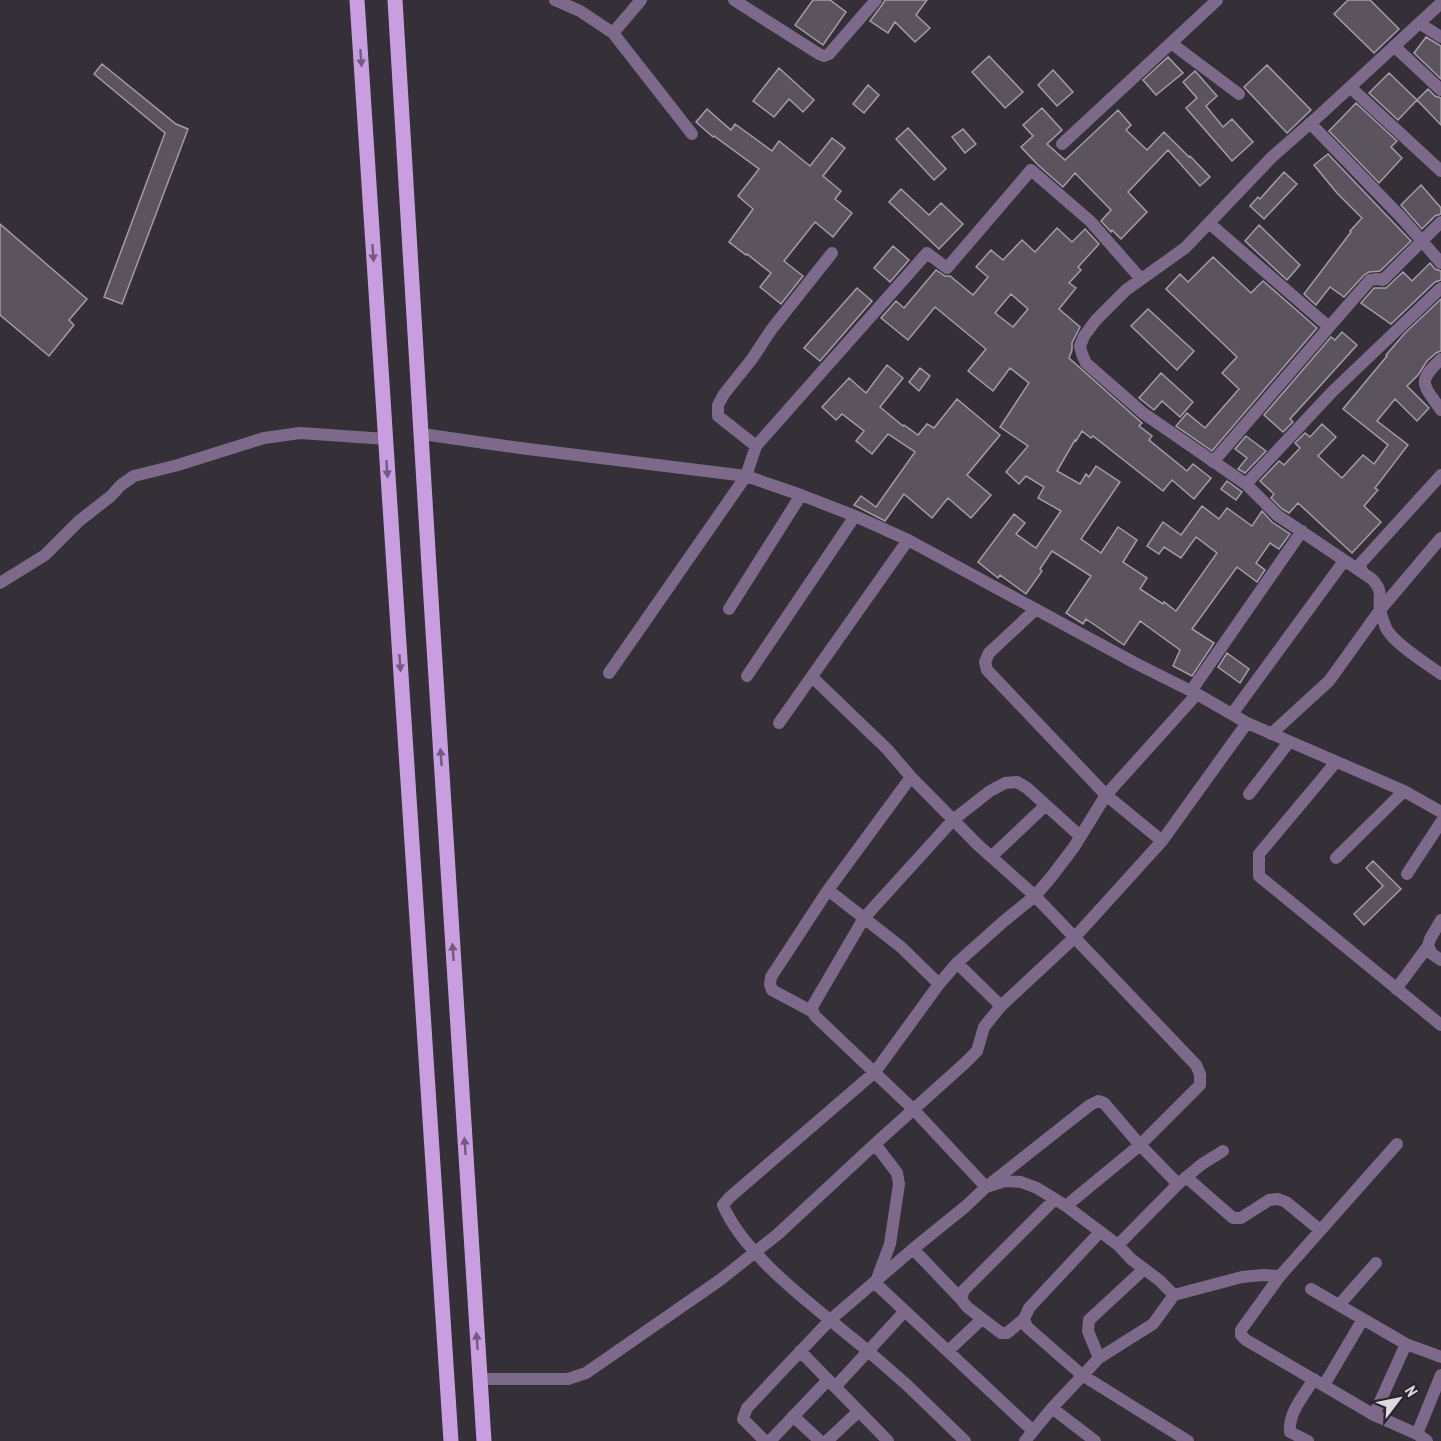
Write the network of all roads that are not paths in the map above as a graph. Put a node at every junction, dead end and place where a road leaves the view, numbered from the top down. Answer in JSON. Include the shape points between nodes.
{"nodes":[{"id":1,"x":357,"y":0,"type":"edge"},
{"id":2,"x":395,"y":0,"type":"edge"},
{"id":3,"x":555,"y":0,"type":"edge"},
{"id":4,"x":641,"y":0,"type":"edge"},
{"id":5,"x":734,"y":0,"type":"edge"},
{"id":6,"x":876,"y":0,"type":"edge"},
{"id":7,"x":1217,"y":0,"type":"edge"},
{"id":8,"x":1441,"y":3,"type":"edge"},
{"id":9,"x":1419,"y":23,"type":"junction"},
{"id":10,"x":613,"y":33,"type":"junction"},
{"id":11,"x":1441,"y":38,"type":"edge"},
{"id":12,"x":1171,"y":43,"type":"junction"},
{"id":13,"x":1395,"y":46,"type":"junction"},
{"id":14,"x":1350,"y":87,"type":"junction"},
{"id":15,"x":1441,"y":90,"type":"edge"},
{"id":16,"x":1239,"y":94,"type":"dead end"},
{"id":17,"x":1310,"y":123,"type":"junction"},
{"id":18,"x":692,"y":134,"type":"dead end"},
{"id":19,"x":1062,"y":144,"type":"dead end"},
{"id":20,"x":1441,"y":171,"type":"edge"},
{"id":21,"x":1441,"y":222,"type":"edge"},
{"id":22,"x":1209,"y":224,"type":"junction"},
{"id":23,"x":1422,"y":242,"type":"junction"},
{"id":24,"x":832,"y":253,"type":"dead end"},
{"id":25,"x":1441,"y":262,"type":"edge"},
{"id":26,"x":1141,"y":279,"type":"junction"},
{"id":27,"x":1441,"y":288,"type":"edge"},
{"id":28,"x":1329,"y":327,"type":"junction"},
{"id":29,"x":1441,"y":359,"type":"edge"},
{"id":30,"x":1441,"y":410,"type":"edge"},
{"id":31,"x":422,"y":434,"type":"junction"},
{"id":32,"x":386,"y":439,"type":"junction"},
{"id":33,"x":756,"y":446,"type":"junction"},
{"id":34,"x":1213,"y":462,"type":"junction"},
{"id":35,"x":746,"y":476,"type":"junction"},
{"id":36,"x":1441,"y":476,"type":"edge"},
{"id":37,"x":1246,"y":484,"type":"junction"},
{"id":38,"x":801,"y":495,"type":"junction"},
{"id":39,"x":855,"y":516,"type":"junction"},
{"id":40,"x":1302,"y":531,"type":"junction"},
{"id":41,"x":1441,"y":538,"type":"edge"},
{"id":42,"x":908,"y":540,"type":"junction"},
{"id":43,"x":1344,"y":561,"type":"junction"},
{"id":44,"x":1364,"y":574,"type":"junction"},
{"id":45,"x":0,"y":584,"type":"edge"},
{"id":46,"x":729,"y":609,"type":"dead end"},
{"id":47,"x":1036,"y":609,"type":"junction"},
{"id":48,"x":1380,"y":610,"type":"junction"},
{"id":49,"x":609,"y":673,"type":"dead end"},
{"id":50,"x":1441,"y":674,"type":"edge"},
{"id":51,"x":747,"y":676,"type":"dead end"},
{"id":52,"x":812,"y":677,"type":"junction"},
{"id":53,"x":1194,"y":692,"type":"junction"},
{"id":54,"x":1232,"y":714,"type":"junction"},
{"id":55,"x":779,"y":723,"type":"dead end"},
{"id":56,"x":1247,"y":723,"type":"junction"},
{"id":57,"x":1271,"y":734,"type":"junction"},
{"id":58,"x":1289,"y":742,"type":"junction"},
{"id":59,"x":1336,"y":762,"type":"junction"},
{"id":60,"x":911,"y":777,"type":"junction"},
{"id":61,"x":1404,"y":790,"type":"junction"},
{"id":62,"x":1249,"y":794,"type":"dead end"},
{"id":63,"x":1106,"y":795,"type":"junction"},
{"id":64,"x":1046,"y":805,"type":"junction"},
{"id":65,"x":1441,"y":812,"type":"edge"},
{"id":66,"x":953,"y":820,"type":"junction"},
{"id":67,"x":1441,"y":822,"type":"edge"},
{"id":68,"x":1080,"y":836,"type":"junction"},
{"id":69,"x":1162,"y":841,"type":"junction"},
{"id":70,"x":991,"y":857,"type":"junction"},
{"id":71,"x":1336,"y":858,"type":"dead end"},
{"id":72,"x":1253,"y":859,"type":"dead end"},
{"id":73,"x":1407,"y":874,"type":"dead end"},
{"id":74,"x":828,"y":890,"type":"junction"},
{"id":75,"x":1035,"y":896,"type":"junction"},
{"id":76,"x":864,"y":918,"type":"junction"},
{"id":77,"x":1441,"y":920,"type":"edge"},
{"id":78,"x":1075,"y":937,"type":"junction"},
{"id":79,"x":1428,"y":946,"type":"junction"},
{"id":80,"x":1441,"y":960,"type":"edge"},
{"id":81,"x":957,"y":963,"type":"junction"},
{"id":82,"x":939,"y":984,"type":"junction"},
{"id":83,"x":1396,"y":989,"type":"junction"},
{"id":84,"x":1001,"y":1006,"type":"junction"},
{"id":85,"x":813,"y":1012,"type":"junction"},
{"id":86,"x":1441,"y":1025,"type":"edge"},
{"id":87,"x":875,"y":1072,"type":"junction"},
{"id":88,"x":913,"y":1109,"type":"junction"},
{"id":89,"x":875,"y":1144,"type":"junction"},
{"id":90,"x":1397,"y":1144,"type":"dead end"},
{"id":91,"x":1140,"y":1145,"type":"junction"},
{"id":92,"x":1223,"y":1151,"type":"dead end"},
{"id":93,"x":1182,"y":1180,"type":"junction"},
{"id":94,"x":986,"y":1187,"type":"junction"},
{"id":95,"x":1060,"y":1203,"type":"junction"},
{"id":96,"x":1320,"y":1230,"type":"junction"},
{"id":97,"x":1100,"y":1232,"type":"junction"},
{"id":98,"x":1118,"y":1245,"type":"junction"},
{"id":99,"x":913,"y":1249,"type":"junction"},
{"id":100,"x":755,"y":1252,"type":"junction"},
{"id":101,"x":1376,"y":1263,"type":"dead end"},
{"id":102,"x":1144,"y":1269,"type":"junction"},
{"id":103,"x":1280,"y":1276,"type":"junction"},
{"id":104,"x":875,"y":1281,"type":"junction"},
{"id":105,"x":1311,"y":1289,"type":"dead end"},
{"id":106,"x":1174,"y":1295,"type":"junction"},
{"id":107,"x":961,"y":1299,"type":"junction"},
{"id":108,"x":1339,"y":1305,"type":"junction"},
{"id":109,"x":905,"y":1311,"type":"junction"},
{"id":110,"x":982,"y":1318,"type":"junction"},
{"id":111,"x":1024,"y":1319,"type":"junction"},
{"id":112,"x":1363,"y":1319,"type":"junction"},
{"id":113,"x":830,"y":1320,"type":"junction"},
{"id":114,"x":1406,"y":1344,"type":"junction"},
{"id":115,"x":800,"y":1351,"type":"junction"},
{"id":116,"x":868,"y":1351,"type":"junction"},
{"id":117,"x":948,"y":1351,"type":"junction"},
{"id":118,"x":1439,"y":1352,"type":"edge"},
{"id":119,"x":1098,"y":1358,"type":"junction"},
{"id":120,"x":1441,"y":1375,"type":"edge"},
{"id":121,"x":1082,"y":1376,"type":"junction"},
{"id":122,"x":480,"y":1379,"type":"junction"},
{"id":123,"x":1319,"y":1382,"type":"junction"},
{"id":124,"x":832,"y":1383,"type":"junction"},
{"id":125,"x":1052,"y":1408,"type":"junction"},
{"id":126,"x":859,"y":1411,"type":"junction"},
{"id":127,"x":1374,"y":1415,"type":"junction"},
{"id":128,"x":793,"y":1416,"type":"junction"},
{"id":129,"x":1033,"y":1431,"type":"junction"},
{"id":130,"x":1422,"y":1437,"type":"edge"},
{"id":131,"x":451,"y":1441,"type":"edge"},
{"id":132,"x":484,"y":1441,"type":"edge"},
{"id":133,"x":765,"y":1441,"type":"edge"},
{"id":134,"x":770,"y":1441,"type":"edge"},
{"id":135,"x":820,"y":1441,"type":"edge"},
{"id":136,"x":827,"y":1441,"type":"edge"},
{"id":137,"x":888,"y":1441,"type":"edge"},
{"id":138,"x":965,"y":1441,"type":"edge"},
{"id":139,"x":1025,"y":1441,"type":"edge"},
{"id":140,"x":1095,"y":1441,"type":"edge"},
{"id":141,"x":1188,"y":1441,"type":"edge"},
{"id":142,"x":1308,"y":1441,"type":"edge"}],
"edges":[{"from":1,"to":32,"type":"main road","one_way":true},
{"from":2,"to":31,"type":"main road"},
{"from":3,"to":10,"type":"street"},
{"from":4,"to":10,"type":"street"},
{"from":5,"to":6,"type":"street","via":[[824,56]]},
{"from":7,"to":12,"type":"street"},
{"from":8,"to":9,"type":"street"},
{"from":9,"to":11,"type":"street"},
{"from":9,"to":13,"type":"street"},
{"from":10,"to":18,"type":"street"},
{"from":12,"to":16,"type":"street"},
{"from":12,"to":19,"type":"street"},
{"from":13,"to":14,"type":"street"},
{"from":13,"to":15,"type":"street"},
{"from":14,"to":17,"type":"street"},
{"from":14,"to":20,"type":"street"},
{"from":17,"to":22,"type":"street"},
{"from":17,"to":23,"type":"street"},
{"from":21,"to":23,"type":"street"},
{"from":22,"to":26,"type":"street","via":[[1185,248]]},
{"from":22,"to":28,"type":"street"},
{"from":23,"to":25,"type":"street"},
{"from":23,"to":28,"type":"street","via":[[1383,280],[1370,280]]},
{"from":24,"to":33,"type":"street","via":[[718,405],[718,416]]},
{"from":26,"to":33,"type":"street","via":[[1090,221],[1031,170],[946,268],[927,253]]},
{"from":26,"to":34,"type":"street","via":[[1096,320],[1084,336],[1082,354],[1086,363],[1143,413]]},
{"from":27,"to":37,"type":"street","via":[[1332,392]]},
{"from":28,"to":34,"type":"street"},
{"from":29,"to":30,"type":"street","via":[[1424,380]]},
{"from":31,"to":35,"type":"street"},
{"from":122,"to":31,"type":"main road","one_way":true},
{"from":32,"to":45,"type":"street","via":[[300,434],[264,438],[134,476],[45,555]]},
{"from":32,"to":131,"type":"main road","one_way":true},
{"from":33,"to":35,"type":"street"},
{"from":34,"to":37,"type":"street"},
{"from":35,"to":38,"type":"street"},
{"from":35,"to":49,"type":"street"},
{"from":36,"to":44,"type":"street","via":[[1361,563]]},
{"from":37,"to":40,"type":"street","via":[[1277,515]]},
{"from":38,"to":39,"type":"street"},
{"from":38,"to":46,"type":"street"},
{"from":39,"to":42,"type":"street"},
{"from":39,"to":51,"type":"street"},
{"from":40,"to":43,"type":"street"},
{"from":40,"to":53,"type":"street"},
{"from":41,"to":48,"type":"street"},
{"from":42,"to":47,"type":"street"},
{"from":42,"to":52,"type":"street"},
{"from":43,"to":44,"type":"street"},
{"from":43,"to":54,"type":"street"},
{"from":44,"to":48,"type":"street","via":[[1380,591]]},
{"from":47,"to":53,"type":"street"},
{"from":47,"to":63,"type":"street","via":[[989,653],[987,670]]},
{"from":48,"to":50,"type":"street","via":[[1388,631]]},
{"from":48,"to":57,"type":"street","via":[[1329,681]]},
{"from":52,"to":55,"type":"street"},
{"from":52,"to":60,"type":"street"},
{"from":53,"to":54,"type":"street"},
{"from":53,"to":63,"type":"street"},
{"from":54,"to":56,"type":"street"},
{"from":56,"to":57,"type":"street"},
{"from":56,"to":69,"type":"street"},
{"from":57,"to":58,"type":"street"},
{"from":58,"to":59,"type":"street"},
{"from":58,"to":62,"type":"street"},
{"from":59,"to":61,"type":"street"},
{"from":59,"to":72,"type":"street"},
{"from":59,"to":83,"type":"street","via":[[1259,854],[1259,876]]},
{"from":60,"to":66,"type":"street"},
{"from":60,"to":74,"type":"street"},
{"from":61,"to":65,"type":"street"},
{"from":61,"to":71,"type":"street"},
{"from":63,"to":68,"type":"street"},
{"from":63,"to":69,"type":"street"},
{"from":64,"to":66,"type":"street","via":[[1017,782],[1005,783]]},
{"from":64,"to":68,"type":"street"},
{"from":64,"to":70,"type":"street"},
{"from":66,"to":70,"type":"street"},
{"from":66,"to":76,"type":"street"},
{"from":67,"to":73,"type":"street"},
{"from":68,"to":75,"type":"street"},
{"from":69,"to":78,"type":"street"},
{"from":70,"to":75,"type":"street"},
{"from":74,"to":76,"type":"street"},
{"from":74,"to":85,"type":"street","via":[[770,984],[772,990]]},
{"from":75,"to":78,"type":"street"},
{"from":75,"to":81,"type":"street"},
{"from":76,"to":82,"type":"street"},
{"from":76,"to":85,"type":"street","via":[[812,1007]]},
{"from":77,"to":79,"type":"street"},
{"from":78,"to":84,"type":"street"},
{"from":78,"to":91,"type":"street","via":[[1196,1065],[1200,1074],[1200,1085]]},
{"from":79,"to":80,"type":"street"},
{"from":79,"to":83,"type":"street"},
{"from":81,"to":82,"type":"street"},
{"from":81,"to":84,"type":"street"},
{"from":82,"to":87,"type":"street"},
{"from":83,"to":86,"type":"street"},
{"from":84,"to":88,"type":"street","via":[[984,1026],[977,1050]]},
{"from":85,"to":87,"type":"street"},
{"from":87,"to":88,"type":"street"},
{"from":87,"to":100,"type":"street","via":[[723,1205]]},
{"from":88,"to":89,"type":"street"},
{"from":88,"to":94,"type":"street"},
{"from":89,"to":100,"type":"street"},
{"from":89,"to":104,"type":"street","via":[[897,1173],[899,1184],[890,1244]]},
{"from":90,"to":96,"type":"street"},
{"from":91,"to":93,"type":"street"},
{"from":91,"to":94,"type":"street","via":[[1098,1101]]},
{"from":91,"to":95,"type":"street"},
{"from":92,"to":93,"type":"street"},
{"from":93,"to":96,"type":"street","via":[[1233,1218],[1241,1218],[1269,1200],[1278,1199]]},
{"from":93,"to":98,"type":"street"},
{"from":94,"to":95,"type":"street","via":[[1005,1181],[1021,1182]]},
{"from":94,"to":99,"type":"street"},
{"from":95,"to":97,"type":"street"},
{"from":95,"to":107,"type":"street","via":[[964,1290]]},
{"from":96,"to":103,"type":"street"},
{"from":97,"to":98,"type":"street"},
{"from":97,"to":111,"type":"street","via":[[1029,1308]]},
{"from":98,"to":102,"type":"street"},
{"from":99,"to":104,"type":"street"},
{"from":99,"to":107,"type":"street"},
{"from":100,"to":113,"type":"street"},
{"from":100,"to":122,"type":"street","via":[[586,1373],[568,1379]]},
{"from":101,"to":108,"type":"street"},
{"from":102,"to":106,"type":"street"},
{"from":102,"to":119,"type":"street","via":[[1089,1320],[1088,1331]]},
{"from":103,"to":106,"type":"street","via":[[1242,1277]]},
{"from":103,"to":123,"type":"street","via":[[1241,1335]]},
{"from":104,"to":109,"type":"street"},
{"from":104,"to":113,"type":"street"},
{"from":105,"to":108,"type":"street"},
{"from":106,"to":119,"type":"street","via":[[1153,1324]]},
{"from":107,"to":110,"type":"street"},
{"from":108,"to":112,"type":"street"},
{"from":109,"to":116,"type":"street"},
{"from":109,"to":117,"type":"street"},
{"from":110,"to":111,"type":"street","via":[[1001,1334]]},
{"from":110,"to":117,"type":"street"},
{"from":111,"to":121,"type":"street","via":[[1027,1327]]},
{"from":112,"to":114,"type":"street"},
{"from":112,"to":123,"type":"street"},
{"from":113,"to":115,"type":"street"},
{"from":113,"to":116,"type":"street"},
{"from":114,"to":118,"type":"street"},
{"from":114,"to":127,"type":"street"},
{"from":115,"to":124,"type":"street"},
{"from":115,"to":133,"type":"street","via":[[745,1413],[743,1419]]},
{"from":116,"to":124,"type":"street"},
{"from":116,"to":138,"type":"street"},
{"from":117,"to":129,"type":"street"},
{"from":119,"to":121,"type":"street"},
{"from":120,"to":130,"type":"street"},
{"from":121,"to":125,"type":"street"},
{"from":121,"to":141,"type":"street"},
{"from":122,"to":132,"type":"main road"},
{"from":123,"to":127,"type":"street"},
{"from":123,"to":142,"type":"street","via":[[1289,1424],[1290,1432]]},
{"from":124,"to":126,"type":"street"},
{"from":124,"to":128,"type":"street"},
{"from":125,"to":129,"type":"street"},
{"from":125,"to":140,"type":"street"},
{"from":126,"to":136,"type":"street"},
{"from":126,"to":137,"type":"street"},
{"from":127,"to":130,"type":"street"},
{"from":128,"to":134,"type":"street"},
{"from":128,"to":135,"type":"street"},
{"from":129,"to":139,"type":"street"}]}
